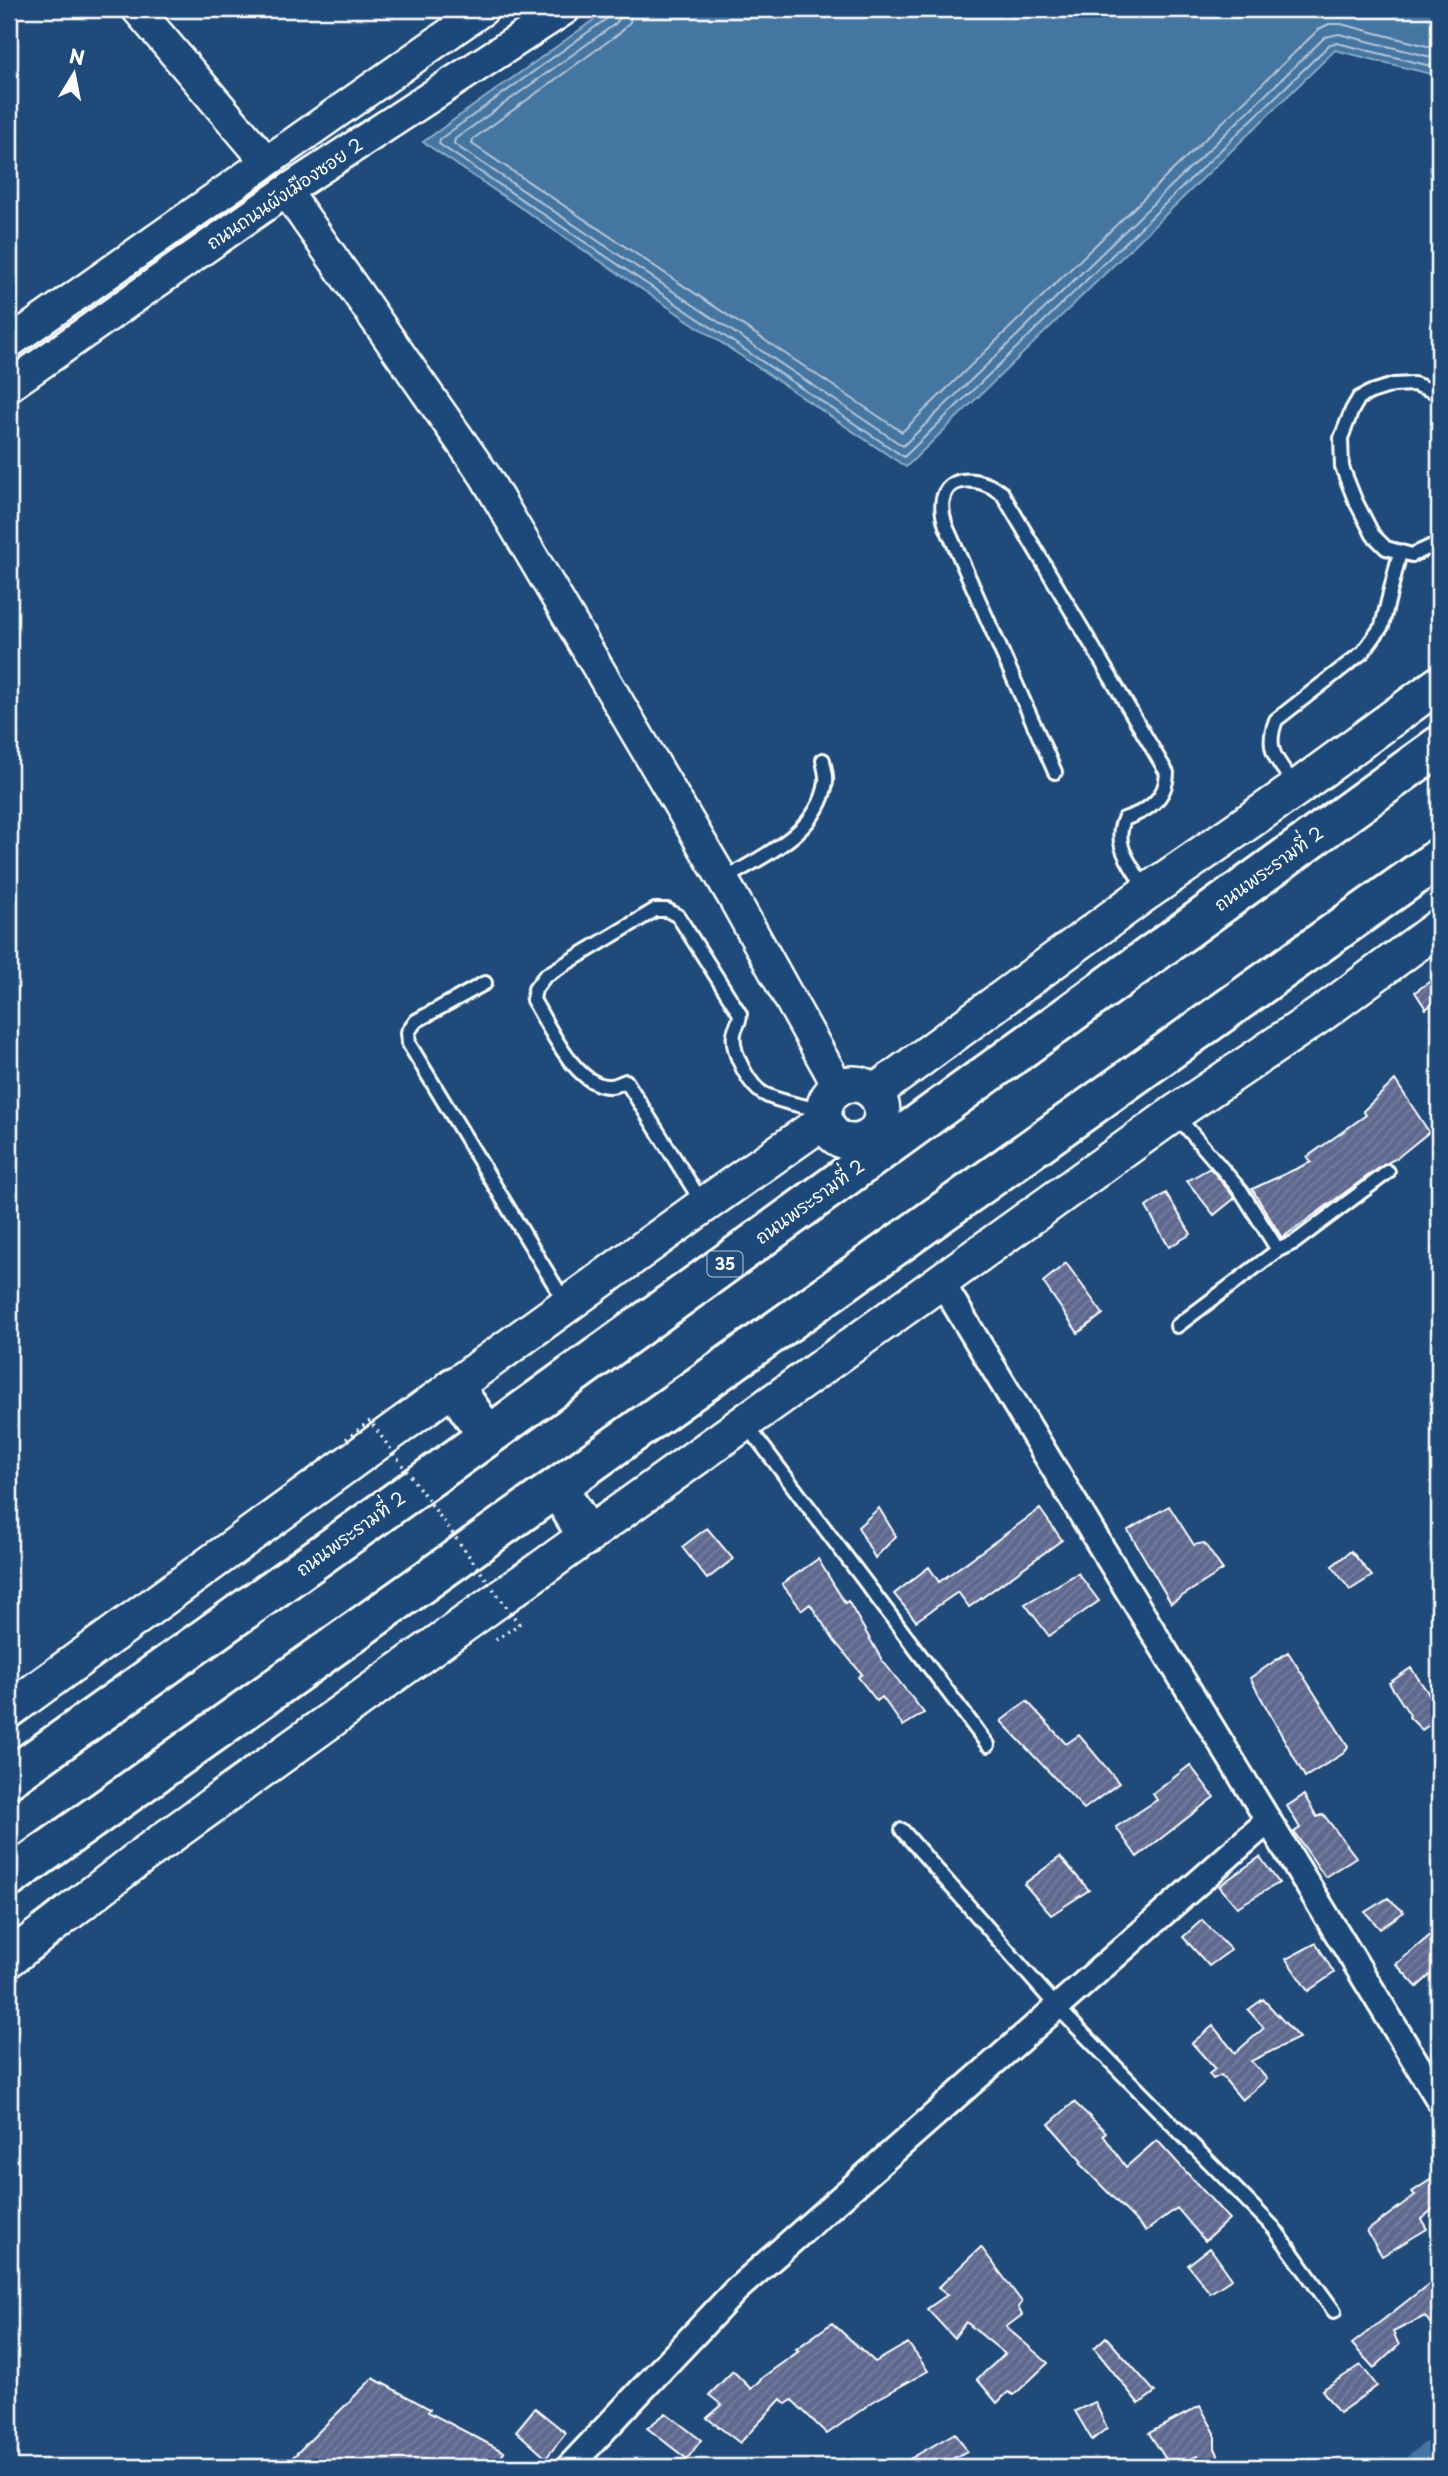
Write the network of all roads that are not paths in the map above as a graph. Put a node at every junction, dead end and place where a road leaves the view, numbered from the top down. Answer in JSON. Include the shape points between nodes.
{"nodes":[{"id":1,"x":137,"y":9,"type":"edge"},
{"id":2,"x":484,"y":9,"type":"edge"},
{"id":3,"x":565,"y":9,"type":"edge"},
{"id":4,"x":266,"y":162,"type":"junction"},
{"id":5,"x":286,"y":191,"type":"junction"},
{"id":6,"x":9,"y":342,"type":"edge"},
{"id":7,"x":9,"y":386,"type":"edge"},
{"id":8,"x":1439,"y":393,"type":"edge"},
{"id":9,"x":1439,"y":543,"type":"edge"},
{"id":10,"x":1400,"y":552,"type":"junction"},
{"id":11,"x":1439,"y":684,"type":"edge"},
{"id":12,"x":1439,"y":746,"type":"edge"},
{"id":13,"x":823,"y":760,"type":"dead end"},
{"id":14,"x":1055,"y":772,"type":"dead end"},
{"id":15,"x":1297,"y":788,"type":"junction"},
{"id":16,"x":1439,"y":858,"type":"edge"},
{"id":17,"x":723,"y":880,"type":"junction"},
{"id":18,"x":1147,"y":892,"type":"junction"},
{"id":19,"x":1439,"y":927,"type":"edge"},
{"id":20,"x":485,"y":983,"type":"dead end"},
{"id":21,"x":829,"y":1106,"type":"junction"},
{"id":22,"x":1174,"y":1113,"type":"junction"},
{"id":23,"x":879,"y":1123,"type":"junction"},
{"id":24,"x":1388,"y":1172,"type":"dead end"},
{"id":25,"x":704,"y":1205,"type":"junction"},
{"id":26,"x":1278,"y":1250,"type":"junction"},
{"id":27,"x":941,"y":1281,"type":"junction"},
{"id":28,"x":566,"y":1305,"type":"junction"},
{"id":29,"x":1177,"y":1326,"type":"dead end"},
{"id":30,"x":454,"y":1387,"type":"junction"},
{"id":31,"x":744,"y":1422,"type":"junction"},
{"id":32,"x":488,"y":1436,"type":"junction"},
{"id":33,"x":557,"y":1487,"type":"junction"},
{"id":34,"x":587,"y":1535,"type":"junction"},
{"id":35,"x":9,"y":1710,"type":"edge"},
{"id":36,"x":988,"y":1745,"type":"dead end"},
{"id":37,"x":9,"y":1778,"type":"edge"},
{"id":38,"x":1269,"y":1821,"type":"junction"},
{"id":39,"x":902,"y":1830,"type":"dead end"},
{"id":40,"x":9,"y":1878,"type":"edge"},
{"id":41,"x":9,"y":1959,"type":"edge"},
{"id":42,"x":1056,"y":2007,"type":"junction"},
{"id":43,"x":1439,"y":2100,"type":"edge"},
{"id":44,"x":1334,"y":2311,"type":"dead end"},
{"id":45,"x":569,"y":2467,"type":"edge"}],
"edges":[{"from":1,"to":4,"type":"street"},
{"from":2,"to":4,"type":"street","name":"ถนนถนนผังเมืองซอย 2"},
{"from":3,"to":5,"type":"street","name":"ถนนถนนผังเมืองซอย 2"},
{"from":4,"to":6,"type":"street","name":"ถนนถนนผังเมืองซอย 2"},
{"from":5,"to":7,"type":"street","name":"ถนนถนนผังเมืองซอย 2"},
{"from":5,"to":17,"type":"street","via":[[485,476]]},
{"from":8,"to":10,"type":"lane","via":[[1413,384],[1371,392],[1359,398],[1341,438],[1342,467],[1367,524],[1386,548]]},
{"from":9,"to":10,"type":"lane","via":[[1412,555]]},
{"from":10,"to":15,"type":"lane","via":[[1382,626],[1363,652],[1276,720],[1270,734],[1271,751]]},
{"from":11,"to":15,"type":"main road","name":"ถนนพระรามที่ 2","number":"35"},
{"from":12,"to":23,"type":"highway","name":"ถนนพระรามที่ 2","number":"35"},
{"from":13,"to":17,"type":"lane","via":[[826,781],[809,820],[797,833]]},
{"from":14,"to":18,"type":"lane","via":[[946,526],[941,502],[954,482],[970,479],[1002,493],[1167,773],[1161,798],[1124,818],[1119,832],[1120,843]]},
{"from":15,"to":18,"type":"main road","name":"ถนนพระรามที่ 2","number":"35"},
{"from":16,"to":33,"type":"highway"},
{"from":17,"to":21,"type":"street"},
{"from":18,"to":23,"type":"main road","name":"ถนนพระรามที่ 2","number":"35"},
{"from":19,"to":22,"type":"main road","via":[[1324,1012]]},
{"from":20,"to":28,"type":"lane","via":[[416,1021],[408,1032],[409,1044]]},
{"from":21,"to":23,"type":"main road","via":[[857,1084]]},
{"from":21,"to":23,"type":"main road","number":"35","via":[[829,1129],[844,1140],[862,1140]]},
{"from":21,"to":25,"type":"main road"},
{"from":21,"to":25,"type":"lane","via":[[763,1094],[736,1054],[734,1034],[740,1014],[678,916],[655,909],[545,976],[533,1000],[571,1063],[599,1084],[626,1081]]},
{"from":22,"to":26,"type":"lane","via":[[1241,1191]]},
{"from":22,"to":27,"type":"main road"},
{"from":23,"to":32,"type":"highway","name":"ถนนพระรามที่ 2","number":"35"},
{"from":24,"to":26,"type":"lane"},
{"from":25,"to":28,"type":"main road"},
{"from":26,"to":29,"type":"lane"},
{"from":27,"to":31,"type":"main road"},
{"from":27,"to":38,"type":"street"},
{"from":28,"to":30,"type":"main road"},
{"from":30,"to":32,"type":"highway"},
{"from":30,"to":35,"type":"main road"},
{"from":31,"to":34,"type":"main road"},
{"from":31,"to":36,"type":"lane"},
{"from":32,"to":37,"type":"highway","name":"ถนนพระรามที่ 2","number":"35"},
{"from":33,"to":34,"type":"highway"},
{"from":33,"to":40,"type":"highway"},
{"from":34,"to":41,"type":"main road","via":[[143,1855]]},
{"from":38,"to":42,"type":"street"},
{"from":38,"to":43,"type":"street"},
{"from":39,"to":42,"type":"lane"},
{"from":42,"to":44,"type":"lane","via":[[1274,2228]]},
{"from":42,"to":45,"type":"street","via":[[736,2290]]}]}
